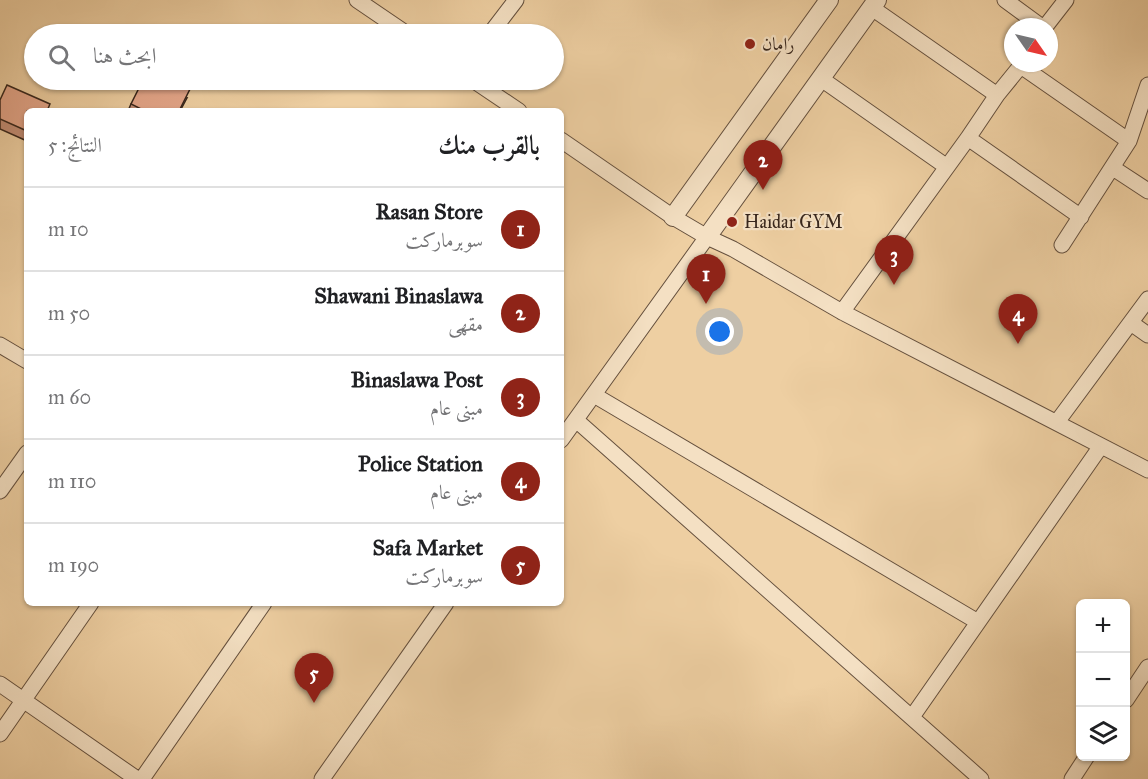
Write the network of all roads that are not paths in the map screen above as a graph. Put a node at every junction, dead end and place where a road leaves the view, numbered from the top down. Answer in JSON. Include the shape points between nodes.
{"nodes":[{"id":1,"x":357,"y":0,"type":"edge"},
{"id":2,"x":516,"y":0,"type":"edge"},
{"id":3,"x":829,"y":0,"type":"edge"},
{"id":4,"x":1005,"y":0,"type":"edge"},
{"id":5,"x":1066,"y":0,"type":"edge"},
{"id":6,"x":875,"y":4,"type":"edge"},
{"id":7,"x":1030,"y":18,"type":"edge"},
{"id":8,"x":1051,"y":18,"type":"edge"},
{"id":9,"x":392,"y":24,"type":"edge"},
{"id":10,"x":498,"y":24,"type":"edge"},
{"id":11,"x":1016,"y":72,"type":"edge"},
{"id":12,"x":1032,"y":72,"type":"edge"},
{"id":13,"x":820,"y":78,"type":"junction"},
{"id":14,"x":1148,"y":86,"type":"edge"},
{"id":15,"x":488,"y":90,"type":"edge"},
{"id":16,"x":997,"y":95,"type":"junction"},
{"id":17,"x":515,"y":108,"type":"edge"},
{"id":18,"x":968,"y":138,"type":"junction"},
{"id":19,"x":1129,"y":141,"type":"junction"},
{"id":20,"x":564,"y":142,"type":"edge"},
{"id":21,"x":948,"y":167,"type":"junction"},
{"id":22,"x":1113,"y":168,"type":"junction"},
{"id":23,"x":1148,"y":191,"type":"edge"},
{"id":24,"x":1081,"y":216,"type":"junction"},
{"id":25,"x":673,"y":217,"type":"junction"},
{"id":26,"x":707,"y":237,"type":"junction"},
{"id":27,"x":1062,"y":245,"type":"dead end"},
{"id":28,"x":1148,"y":298,"type":"edge"},
{"id":29,"x":842,"y":312,"type":"junction"},
{"id":30,"x":1131,"y":323,"type":"junction"},
{"id":31,"x":1148,"y":335,"type":"edge"},
{"id":32,"x":0,"y":345,"type":"edge"},
{"id":33,"x":24,"y":360,"type":"edge"},
{"id":34,"x":594,"y":395,"type":"junction"},
{"id":35,"x":576,"y":420,"type":"junction"},
{"id":36,"x":1057,"y":422,"type":"junction"},
{"id":37,"x":564,"y":436,"type":"edge"},
{"id":38,"x":1101,"y":446,"type":"junction"},
{"id":39,"x":24,"y":457,"type":"edge"},
{"id":40,"x":1148,"y":470,"type":"edge"},
{"id":41,"x":0,"y":491,"type":"edge"},
{"id":42,"x":89,"y":606,"type":"edge"},
{"id":43,"x":262,"y":606,"type":"edge"},
{"id":44,"x":444,"y":606,"type":"edge"},
{"id":45,"x":978,"y":622,"type":"junction"},
{"id":46,"x":1148,"y":667,"type":"edge"},
{"id":47,"x":0,"y":684,"type":"edge"},
{"id":48,"x":1130,"y":693,"type":"edge"},
{"id":49,"x":23,"y":700,"type":"junction"},
{"id":50,"x":912,"y":717,"type":"junction"},
{"id":51,"x":0,"y":734,"type":"edge"},
{"id":52,"x":1084,"y":761,"type":"edge"},
{"id":53,"x":137,"y":779,"type":"edge"},
{"id":54,"x":142,"y":779,"type":"edge"},
{"id":55,"x":322,"y":779,"type":"edge"},
{"id":56,"x":981,"y":779,"type":"edge"},
{"id":57,"x":1072,"y":779,"type":"edge"}],
"edges":[{"from":1,"to":9,"type":"street"},
{"from":2,"to":10,"type":"street"},
{"from":3,"to":25,"type":"street"},
{"from":4,"to":7,"type":"street"},
{"from":5,"to":8,"type":"street"},
{"from":6,"to":13,"type":"street"},
{"from":6,"to":16,"type":"street"},
{"from":11,"to":16,"type":"street"},
{"from":12,"to":19,"type":"street"},
{"from":13,"to":21,"type":"street"},
{"from":13,"to":26,"type":"street"},
{"from":14,"to":19,"type":"street"},
{"from":15,"to":17,"type":"street"},
{"from":16,"to":18,"type":"street"},
{"from":18,"to":21,"type":"street"},
{"from":18,"to":24,"type":"street"},
{"from":19,"to":22,"type":"street"},
{"from":20,"to":25,"type":"street"},
{"from":21,"to":29,"type":"street"},
{"from":22,"to":23,"type":"street"},
{"from":22,"to":24,"type":"street"},
{"from":24,"to":27,"type":"street"},
{"from":25,"to":26,"type":"street"},
{"from":26,"to":29,"type":"street"},
{"from":26,"to":34,"type":"street"},
{"from":28,"to":30,"type":"street"},
{"from":29,"to":36,"type":"street"},
{"from":30,"to":31,"type":"street"},
{"from":30,"to":36,"type":"street"},
{"from":32,"to":33,"type":"street"},
{"from":34,"to":35,"type":"street"},
{"from":34,"to":45,"type":"street"},
{"from":35,"to":37,"type":"street"},
{"from":35,"to":50,"type":"street"},
{"from":36,"to":38,"type":"street"},
{"from":38,"to":40,"type":"street"},
{"from":38,"to":45,"type":"street"},
{"from":39,"to":41,"type":"street"},
{"from":42,"to":49,"type":"street"},
{"from":43,"to":54,"type":"street"},
{"from":44,"to":55,"type":"street"},
{"from":45,"to":50,"type":"street"},
{"from":46,"to":48,"type":"street"},
{"from":47,"to":49,"type":"street"},
{"from":49,"to":51,"type":"street"},
{"from":49,"to":53,"type":"street"},
{"from":50,"to":56,"type":"street"},
{"from":52,"to":57,"type":"street"}]}
